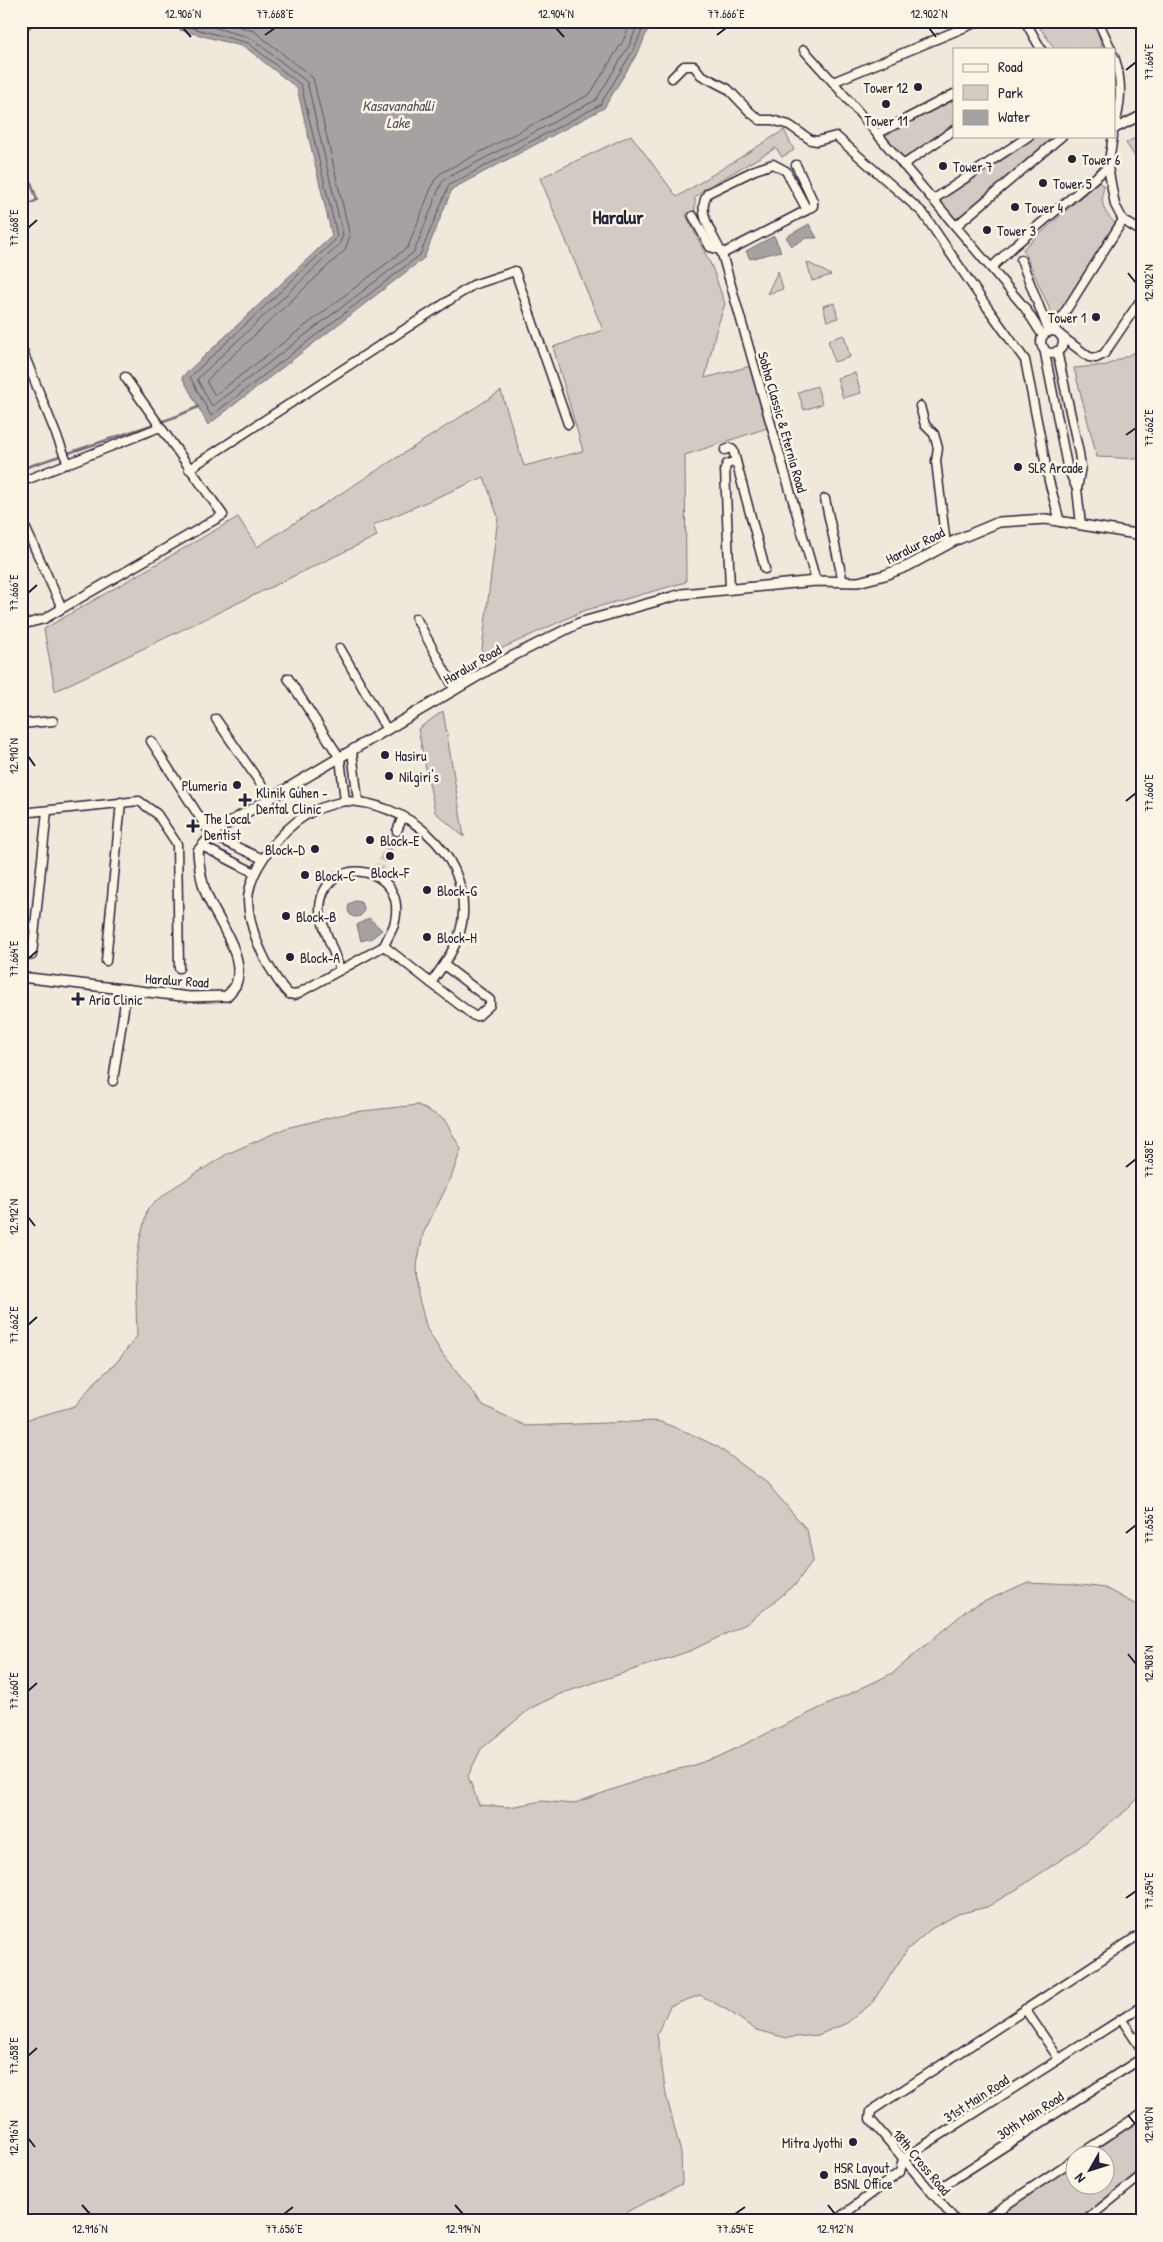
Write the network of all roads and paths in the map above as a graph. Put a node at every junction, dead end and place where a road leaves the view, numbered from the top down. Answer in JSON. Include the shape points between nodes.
{"nodes":[{"id":1,"x":980,"y":21,"type":"edge"},
{"id":2,"x":1025,"y":21,"type":"edge"},
{"id":3,"x":1098,"y":21,"type":"edge"},
{"id":4,"x":1040,"y":48,"type":"edge"},
{"id":5,"x":1111,"y":48,"type":"edge"},
{"id":6,"x":804,"y":50,"type":"dead end"},
{"id":7,"x":1116,"y":65,"type":"edge"},
{"id":8,"x":672,"y":78,"type":"dead end"},
{"id":9,"x":834,"y":82,"type":"junction"},
{"id":10,"x":953,"y":95,"type":"edge"},
{"id":11,"x":1142,"y":115,"type":"edge"},
{"id":12,"x":1116,"y":122,"type":"edge"},
{"id":13,"x":1116,"y":129,"type":"edge"},
{"id":14,"x":953,"y":131,"type":"edge"},
{"id":15,"x":877,"y":134,"type":"junction"},
{"id":16,"x":1026,"y":138,"type":"edge"},
{"id":17,"x":1060,"y":138,"type":"edge"},
{"id":18,"x":1113,"y":138,"type":"edge"},
{"id":19,"x":796,"y":165,"type":"dead end"},
{"id":20,"x":904,"y":165,"type":"junction"},
{"id":21,"x":1108,"y":168,"type":"junction"},
{"id":22,"x":934,"y":199,"type":"junction"},
{"id":23,"x":807,"y":210,"type":"junction"},
{"id":24,"x":694,"y":216,"type":"dead end"},
{"id":25,"x":1123,"y":220,"type":"junction"},
{"id":26,"x":956,"y":226,"type":"junction"},
{"id":27,"x":1142,"y":232,"type":"edge"},
{"id":28,"x":721,"y":252,"type":"junction"},
{"id":29,"x":1021,"y":260,"type":"dead end"},
{"id":30,"x":991,"y":268,"type":"junction"},
{"id":31,"x":1142,"y":298,"type":"edge"},
{"id":32,"x":1051,"y":333,"type":"junction"},
{"id":33,"x":21,"y":347,"type":"edge"},
{"id":34,"x":1044,"y":348,"type":"junction"},
{"id":35,"x":1057,"y":351,"type":"junction"},
{"id":36,"x":125,"y":377,"type":"dead end"},
{"id":37,"x":920,"y":406,"type":"dead end"},
{"id":38,"x":158,"y":424,"type":"junction"},
{"id":39,"x":568,"y":424,"type":"dead end"},
{"id":40,"x":725,"y":450,"type":"dead end"},
{"id":41,"x":67,"y":461,"type":"junction"},
{"id":42,"x":736,"y":461,"type":"junction"},
{"id":43,"x":190,"y":469,"type":"junction"},
{"id":44,"x":21,"y":482,"type":"edge"},
{"id":45,"x":1077,"y":489,"type":"junction"},
{"id":46,"x":825,"y":499,"type":"dead end"},
{"id":47,"x":1060,"y":522,"type":"junction"},
{"id":48,"x":1081,"y":525,"type":"junction"},
{"id":49,"x":26,"y":529,"type":"dead end"},
{"id":50,"x":1142,"y":535,"type":"edge"},
{"id":51,"x":946,"y":545,"type":"junction"},
{"id":52,"x":765,"y":569,"type":"dead end"},
{"id":53,"x":816,"y":581,"type":"junction"},
{"id":54,"x":843,"y":582,"type":"junction"},
{"id":55,"x":730,"y":589,"type":"junction"},
{"id":56,"x":62,"y":608,"type":"junction"},
{"id":57,"x":416,"y":618,"type":"dead end"},
{"id":58,"x":21,"y":625,"type":"edge"},
{"id":59,"x":340,"y":648,"type":"dead end"},
{"id":60,"x":288,"y":678,"type":"dead end"},
{"id":61,"x":455,"y":690,"type":"junction"},
{"id":62,"x":216,"y":719,"type":"dead end"},
{"id":63,"x":54,"y":721,"type":"dead end"},
{"id":64,"x":21,"y":724,"type":"edge"},
{"id":65,"x":387,"y":730,"type":"junction"},
{"id":66,"x":150,"y":741,"type":"dead end"},
{"id":67,"x":352,"y":751,"type":"junction"},
{"id":68,"x":340,"y":758,"type":"junction"},
{"id":69,"x":271,"y":799,"type":"junction"},
{"id":70,"x":345,"y":801,"type":"junction"},
{"id":71,"x":358,"y":801,"type":"junction"},
{"id":72,"x":121,"y":802,"type":"junction"},
{"id":73,"x":47,"y":811,"type":"junction"},
{"id":74,"x":21,"y":813,"type":"edge"},
{"id":75,"x":404,"y":816,"type":"junction"},
{"id":76,"x":397,"y":831,"type":"tunnel mouth"},
{"id":77,"x":211,"y":835,"type":"junction"},
{"id":78,"x":202,"y":846,"type":"junction"},
{"id":79,"x":263,"y":859,"type":"junction"},
{"id":80,"x":255,"y":873,"type":"junction"},
{"id":81,"x":384,"y":946,"type":"junction"},
{"id":82,"x":32,"y":955,"type":"dead end"},
{"id":83,"x":106,"y":961,"type":"dead end"},
{"id":84,"x":444,"y":965,"type":"junction"},
{"id":85,"x":179,"y":968,"type":"dead end"},
{"id":86,"x":340,"y":970,"type":"junction"},
{"id":87,"x":21,"y":978,"type":"edge"},
{"id":88,"x":432,"y":983,"type":"junction"},
{"id":89,"x":127,"y":990,"type":"junction"},
{"id":90,"x":114,"y":1081,"type":"dead end"},
{"id":91,"x":1142,"y":1932,"type":"edge"},
{"id":92,"x":1142,"y":2006,"type":"edge"},
{"id":93,"x":1025,"y":2009,"type":"junction"},
{"id":94,"x":1122,"y":2020,"type":"junction"},
{"id":95,"x":1142,"y":2050,"type":"edge"},
{"id":96,"x":1142,"y":2058,"type":"edge"},
{"id":97,"x":1059,"y":2059,"type":"junction"},
{"id":98,"x":1142,"y":2113,"type":"edge"},
{"id":99,"x":1095,"y":2144,"type":"edge"},
{"id":100,"x":903,"y":2159,"type":"junction"},
{"id":101,"x":1066,"y":2165,"type":"edge"},
{"id":102,"x":1142,"y":2175,"type":"edge"},
{"id":103,"x":932,"y":2193,"type":"junction"},
{"id":104,"x":835,"y":2221,"type":"edge"},
{"id":105,"x":956,"y":2221,"type":"edge"},
{"id":106,"x":982,"y":2221,"type":"edge"},
{"id":107,"x":1085,"y":2221,"type":"edge"}],
"edges":[{"from":1,"to":9,"type":"street"},
{"from":2,"to":4,"type":"street"},
{"from":3,"to":5,"type":"street"},
{"from":6,"to":9,"type":"street"},
{"from":7,"to":12,"type":"street","via":[[1121,102]]},
{"from":8,"to":47,"type":"street","via":[[684,66],[694,66],[701,75],[728,89],[760,120],[789,126],[811,140],[836,136],[923,213],[1025,360]]},
{"from":9,"to":15,"type":"street"},
{"from":10,"to":15,"type":"street"},
{"from":11,"to":13,"type":"street"},
{"from":14,"to":20,"type":"street"},
{"from":15,"to":20,"type":"street"},
{"from":16,"to":22,"type":"street"},
{"from":17,"to":26,"type":"street"},
{"from":18,"to":21,"type":"street"},
{"from":19,"to":23,"type":"street","via":[[813,201]]},
{"from":20,"to":22,"type":"street"},
{"from":21,"to":25,"type":"street","via":[[1115,205]]},
{"from":21,"to":30,"type":"street"},
{"from":22,"to":26,"type":"street"},
{"from":23,"to":28,"type":"street"},
{"from":23,"to":28,"type":"street","name":"Sobha Classic & Eternia Road","via":[[786,171],[773,164],[755,170],[705,197],[703,212]]},
{"from":24,"to":28,"type":"street","via":[[710,246]]},
{"from":25,"to":27,"type":"street"},
{"from":25,"to":32,"type":"street"},
{"from":26,"to":30,"type":"street"},
{"from":28,"to":53,"type":"street","name":"Sobha Classic & Eternia Road"},
{"from":29,"to":32,"type":"street"},
{"from":30,"to":32,"type":"street"},
{"from":31,"to":32,"type":"street","via":[[1104,354],[1096,358],[1089,357]]},
{"from":32,"to":34,"type":"street","via":[[1041,342]]},
{"from":32,"to":35,"type":"street","via":[[1063,344]]},
{"from":33,"to":41,"type":"street"},
{"from":34,"to":35,"type":"street","via":[[1052,353]]},
{"from":34,"to":45,"type":"street","via":[[1066,466]]},
{"from":35,"to":45,"type":"street","via":[[1081,466]]},
{"from":36,"to":38,"type":"street"},
{"from":37,"to":51,"type":"street","via":[[925,425],[933,432],[938,448],[936,461]]},
{"from":38,"to":41,"type":"street"},
{"from":38,"to":43,"type":"street"},
{"from":39,"to":43,"type":"street","via":[[515,271],[473,285]]},
{"from":40,"to":42,"type":"street","via":[[732,449]]},
{"from":41,"to":44,"type":"street"},
{"from":42,"to":52,"type":"street"},
{"from":42,"to":55,"type":"street","via":[[727,464],[725,469]]},
{"from":43,"to":56,"type":"street","via":[[222,515]]},
{"from":45,"to":48,"type":"street"},
{"from":46,"to":54,"type":"street"},
{"from":47,"to":48,"type":"street","name":"Haralur Road"},
{"from":47,"to":51,"type":"street","name":"Haralur Road","via":[[1046,519],[999,522]]},
{"from":48,"to":50,"type":"street","name":"Haralur Road"},
{"from":49,"to":56,"type":"street"},
{"from":51,"to":54,"type":"street","name":"Haralur Road","via":[[885,575]]},
{"from":53,"to":54,"type":"street","name":"Haralur Road"},
{"from":53,"to":55,"type":"street","name":"Haralur Road"},
{"from":55,"to":61,"type":"street","name":"Haralur Road","via":[[682,594],[579,623],[505,660]]},
{"from":56,"to":58,"type":"street","via":[[44,619]]},
{"from":57,"to":61,"type":"street"},
{"from":59,"to":65,"type":"street"},
{"from":60,"to":68,"type":"street"},
{"from":61,"to":65,"type":"street","name":"Haralur Road"},
{"from":62,"to":69,"type":"street"},
{"from":63,"to":64,"type":"street"},
{"from":65,"to":67,"type":"street","name":"Haralur Road"},
{"from":66,"to":77,"type":"street"},
{"from":67,"to":68,"type":"street","name":"Haralur Road"},
{"from":67,"to":71,"type":"street"},
{"from":68,"to":69,"type":"street","name":"Haralur Road"},
{"from":68,"to":70,"type":"street"},
{"from":69,"to":77,"type":"street","name":"Haralur Road"},
{"from":70,"to":71,"type":"street"},
{"from":70,"to":79,"type":"street","via":[[306,815],[285,831]]},
{"from":71,"to":75,"type":"street"},
{"from":72,"to":73,"type":"street"},
{"from":72,"to":83,"type":"street"},
{"from":72,"to":85,"type":"street","via":[[139,802],[157,814],[176,844]]},
{"from":73,"to":74,"type":"street"},
{"from":73,"to":82,"type":"street"},
{"from":75,"to":76,"type":"street"},
{"from":75,"to":84,"type":"street","via":[[428,833],[449,858],[460,886],[463,913],[459,936]]},
{"from":77,"to":78,"type":"street","name":"Haralur Road"},
{"from":77,"to":79,"type":"street"},
{"from":78,"to":80,"type":"street"},
{"from":78,"to":89,"type":"street","name":"Haralur Road","via":[[198,851],[200,875],[238,962],[236,984],[226,996]]},
{"from":79,"to":80,"type":"street"},
{"from":80,"to":86,"type":"street","via":[[248,900],[253,931],[281,987],[288,994],[295,995]]},
{"from":81,"to":86,"type":"street"},
{"from":81,"to":86,"type":"street","via":[[394,925],[395,912],[394,895],[388,882],[376,873],[355,870],[342,874],[328,886],[320,910]]},
{"from":81,"to":88,"type":"street"},
{"from":84,"to":88,"type":"street"},
{"from":84,"to":88,"type":"street","via":[[490,1000],[490,1005],[474,1016]]},
{"from":87,"to":89,"type":"street","name":"Haralur Road"},
{"from":89,"to":90,"type":"street"},
{"from":91,"to":93,"type":"street"},
{"from":92,"to":94,"type":"street","name":"31st Main Road"},
{"from":93,"to":97,"type":"street"},
{"from":93,"to":100,"type":"street","name":"18th Cross Road","via":[[871,2111],[870,2119]]},
{"from":94,"to":95,"type":"street"},
{"from":94,"to":97,"type":"street","name":"31st Main Road"},
{"from":96,"to":103,"type":"street","name":"30th Main Road"},
{"from":97,"to":100,"type":"street","name":"31st Main Road"},
{"from":98,"to":99,"type":"street"},
{"from":100,"to":103,"type":"street","name":"18th Cross Road"},
{"from":100,"to":104,"type":"street","name":"31st Main Road","via":[[900,2172]]},
{"from":101,"to":106,"type":"street"},
{"from":102,"to":107,"type":"street"},
{"from":103,"to":105,"type":"street","name":"18th Cross Road"}]}
